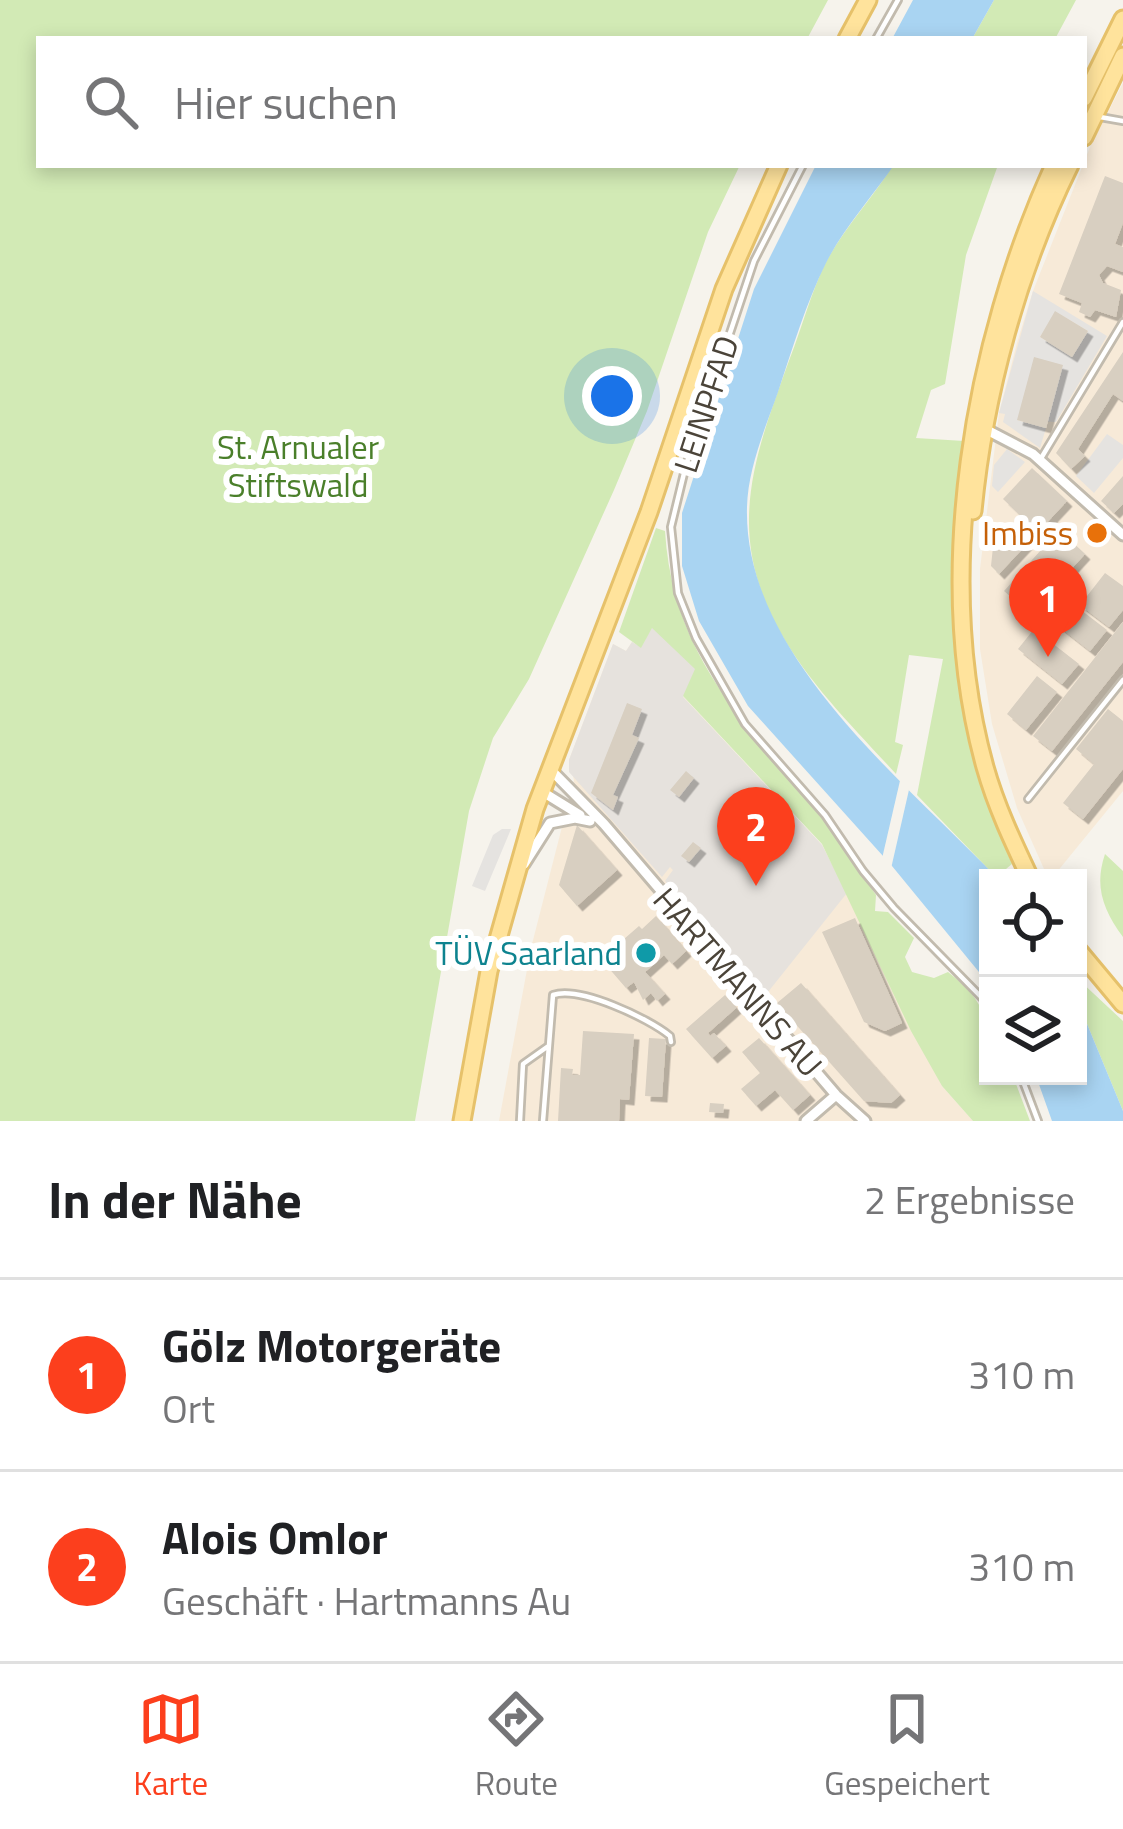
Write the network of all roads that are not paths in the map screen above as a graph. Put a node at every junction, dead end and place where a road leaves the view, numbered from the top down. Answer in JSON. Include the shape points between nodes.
{"nodes":[{"id":1,"x":868,"y":0,"type":"edge"},
{"id":2,"x":898,"y":0,"type":"edge"},
{"id":3,"x":1123,"y":19,"type":"edge"},
{"id":4,"x":849,"y":36,"type":"edge"},
{"id":5,"x":878,"y":36,"type":"edge"},
{"id":6,"x":1122,"y":60,"type":"edge"},
{"id":7,"x":1087,"y":92,"type":"edge"},
{"id":8,"x":1095,"y":114,"type":"junction"},
{"id":9,"x":1123,"y":121,"type":"edge"},
{"id":10,"x":1087,"y":130,"type":"edge"},
{"id":11,"x":778,"y":168,"type":"edge"},
{"id":12,"x":800,"y":168,"type":"edge"},
{"id":13,"x":1053,"y":168,"type":"edge"},
{"id":14,"x":1069,"y":168,"type":"edge"},
{"id":15,"x":1123,"y":322,"type":"edge"},
{"id":16,"x":980,"y":428,"type":"junction"},
{"id":17,"x":1040,"y":460,"type":"junction"},
{"id":18,"x":1123,"y":535,"type":"edge"},
{"id":19,"x":1122,"y":684,"type":"edge"},
{"id":20,"x":549,"y":768,"type":"junction"},
{"id":21,"x":541,"y":791,"type":"junction"},
{"id":22,"x":1028,"y":799,"type":"dead end"},
{"id":23,"x":590,"y":821,"type":"junction"},
{"id":24,"x":615,"y":838,"type":"junction"},
{"id":25,"x":1026,"y":869,"type":"edge"},
{"id":26,"x":515,"y":874,"type":"junction"},
{"id":27,"x":1087,"y":961,"type":"edge"},
{"id":28,"x":979,"y":994,"type":"edge"},
{"id":29,"x":1123,"y":1004,"type":"edge"},
{"id":30,"x":671,"y":1042,"type":"dead end"},
{"id":31,"x":547,"y":1047,"type":"junction"},
{"id":32,"x":1024,"y":1085,"type":"edge"},
{"id":33,"x":836,"y":1095,"type":"junction"},
{"id":34,"x":462,"y":1121,"type":"edge"},
{"id":35,"x":520,"y":1121,"type":"edge"},
{"id":36,"x":543,"y":1121,"type":"edge"},
{"id":37,"x":806,"y":1121,"type":"edge"},
{"id":38,"x":866,"y":1121,"type":"edge"},
{"id":39,"x":1038,"y":1121,"type":"edge"}],
"edges":[{"from":1,"to":4,"type":"main road"},
{"from":2,"to":5,"type":"lane"},
{"from":3,"to":7,"type":"main road"},
{"from":6,"to":8,"type":"main road"},
{"from":8,"to":9,"type":"lane"},
{"from":8,"to":10,"type":"main road"},
{"from":11,"to":20,"type":"main road","via":[[724,289]]},
{"from":12,"to":28,"type":"lane","name":"LEINPFAD","via":[[749,275],[672,515],[677,593],[745,724],[825,814],[863,871]]},
{"from":13,"to":16,"type":"main road","via":[[1011,280]]},
{"from":14,"to":16,"type":"main road"},
{"from":15,"to":17,"type":"lane"},
{"from":16,"to":17,"type":"street"},
{"from":16,"to":25,"type":"main road","via":[[964,592],[967,665],[994,795]]},
{"from":17,"to":18,"type":"street"},
{"from":19,"to":22,"type":"lane"},
{"from":20,"to":21,"type":"main road"},
{"from":20,"to":24,"type":"street","name":"HARTMANNS AU"},
{"from":21,"to":23,"type":"street","name":"HARTMANNS AU"},
{"from":21,"to":26,"type":"main road"},
{"from":23,"to":24,"type":"street","name":"HARTMANNS AU"},
{"from":23,"to":26,"type":"street","via":[[550,823]]},
{"from":24,"to":33,"type":"street","name":"HARTMANNS AU"},
{"from":26,"to":34,"type":"main road"},
{"from":27,"to":29,"type":"main road"},
{"from":30,"to":31,"type":"lane","via":[[644,1020],[566,992],[550,1002]]},
{"from":31,"to":35,"type":"lane","via":[[523,1064]]},
{"from":31,"to":36,"type":"lane"},
{"from":32,"to":39,"type":"lane"},
{"from":33,"to":37,"type":"street"},
{"from":33,"to":38,"type":"street","name":"HARTMANNS AU"}]}
